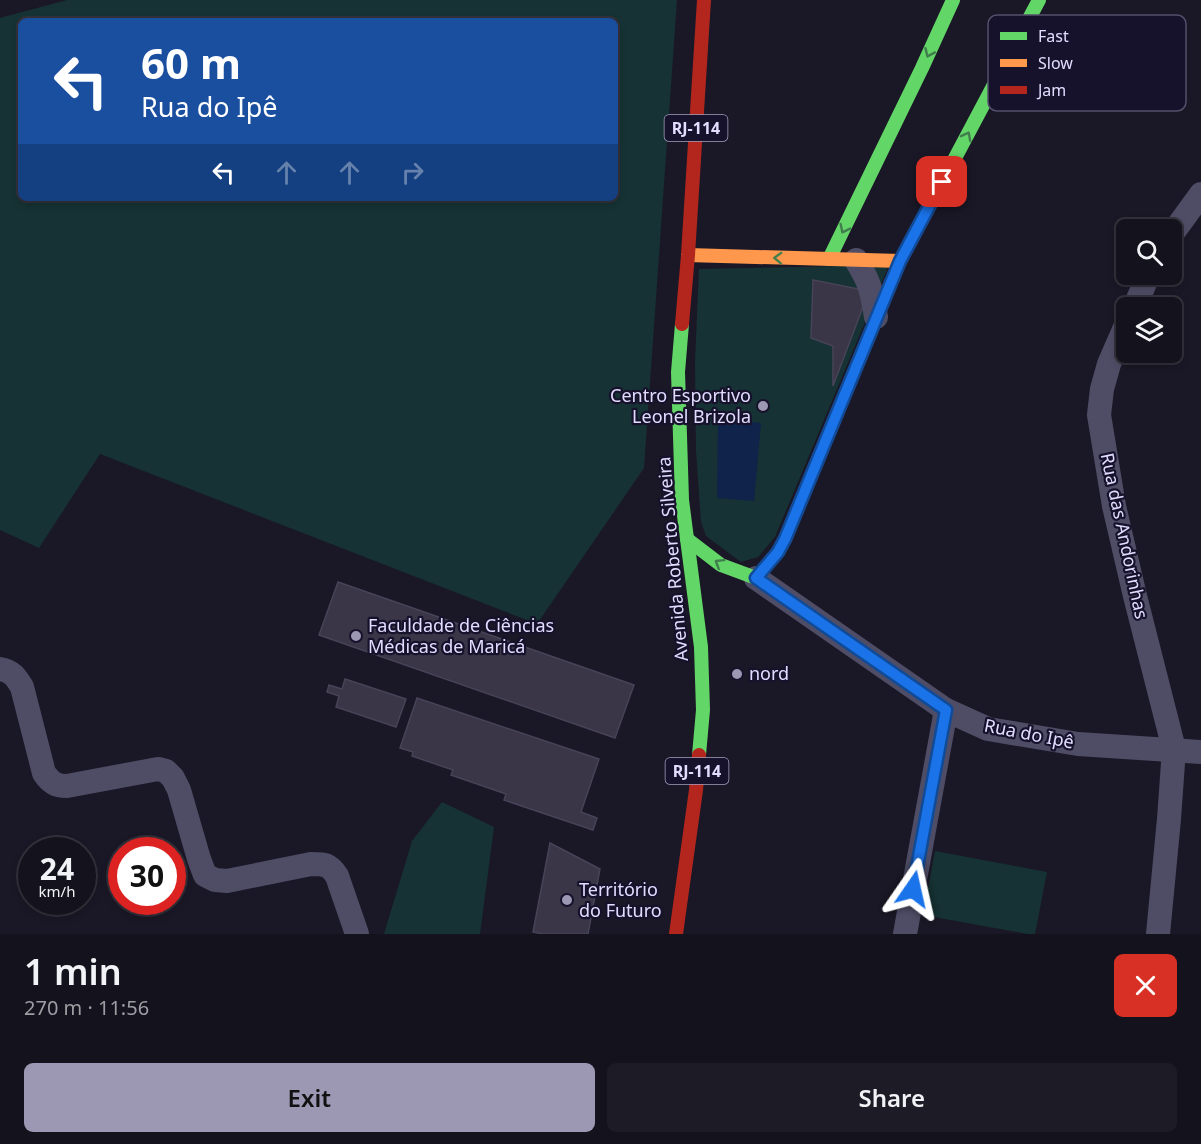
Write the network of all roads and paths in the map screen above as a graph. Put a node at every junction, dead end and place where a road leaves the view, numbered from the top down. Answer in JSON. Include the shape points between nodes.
{"nodes":[{"id":1,"x":704,"y":0,"type":"edge"},
{"id":2,"x":953,"y":0,"type":"edge"},
{"id":3,"x":1039,"y":0,"type":"edge"},
{"id":4,"x":1031,"y":15,"type":"edge"},
{"id":5,"x":988,"y":96,"type":"edge"},
{"id":6,"x":1201,"y":194,"type":"edge"},
{"id":7,"x":1182,"y":220,"type":"edge"},
{"id":8,"x":688,"y":255,"type":"junction"},
{"id":9,"x":829,"y":259,"type":"junction"},
{"id":10,"x":856,"y":260,"type":"junction"},
{"id":11,"x":900,"y":261,"type":"junction"},
{"id":12,"x":876,"y":317,"type":"junction"},
{"id":13,"x":1116,"y":348,"type":"edge"},
{"id":14,"x":687,"y":539,"type":"junction"},
{"id":15,"x":756,"y":578,"type":"junction"},
{"id":16,"x":726,"y":582,"type":"dead end"},
{"id":17,"x":708,"y":594,"type":"dead end"},
{"id":18,"x":696,"y":608,"type":"junction"},
{"id":19,"x":0,"y":669,"type":"edge"},
{"id":20,"x":946,"y":710,"type":"junction"},
{"id":21,"x":1173,"y":749,"type":"junction"},
{"id":22,"x":1201,"y":752,"type":"edge"},
{"id":23,"x":357,"y":934,"type":"edge"},
{"id":24,"x":676,"y":934,"type":"edge"},
{"id":25,"x":905,"y":934,"type":"edge"},
{"id":26,"x":1158,"y":934,"type":"edge"}],
"edges":[{"from":1,"to":8,"type":"main road","name":"Avenida Roberto Silveira","number":"RJ-114"},
{"from":2,"to":9,"type":"main road","one_way":true},
{"from":4,"to":3,"type":"main road","one_way":true},
{"from":11,"to":5,"type":"main road","one_way":true},
{"from":6,"to":7,"type":"street"},
{"from":9,"to":8,"type":"main road","one_way":true},
{"from":8,"to":14,"type":"main road","name":"Avenida Roberto Silveira","number":"RJ-114","via":[[678,372]]},
{"from":9,"to":10,"type":"main road"},
{"from":10,"to":11,"type":"main road"},
{"from":10,"to":12,"type":"street","via":[[871,288]]},
{"from":11,"to":12,"type":"main road"},
{"from":12,"to":15,"type":"main road","via":[[785,539]]},
{"from":13,"to":21,"type":"street","name":"Rua das Andorinhas","via":[[1102,389],[1099,415],[1117,518]]},
{"from":15,"to":14,"type":"main road","name":"Rua do Ipê","one_way":true,"via":[[721,565]]},
{"from":14,"to":18,"type":"main road","name":"Avenida Roberto Silveira","number":"RJ-114"},
{"from":15,"to":16,"type":"main road"},
{"from":15,"to":20,"type":"street","name":"Rua do Ipê"},
{"from":17,"to":18,"type":"main road"},
{"from":18,"to":24,"type":"main road","name":"Avenida Roberto Silveira","number":"RJ-114","via":[[703,710]]},
{"from":19,"to":23,"type":"street","via":[[15,675],[22,687],[44,773],[50,781],[67,786],[158,769],[166,771],[178,790],[206,875],[226,881],[324,864],[336,876]]},
{"from":20,"to":21,"type":"street","name":"Rua do Ipê","via":[[988,729],[1017,735],[1078,744]]},
{"from":20,"to":25,"type":"street"},
{"from":21,"to":22,"type":"street","name":"Rua do Ipê"},
{"from":21,"to":26,"type":"street","name":"Rua das Andorinhas"}]}
